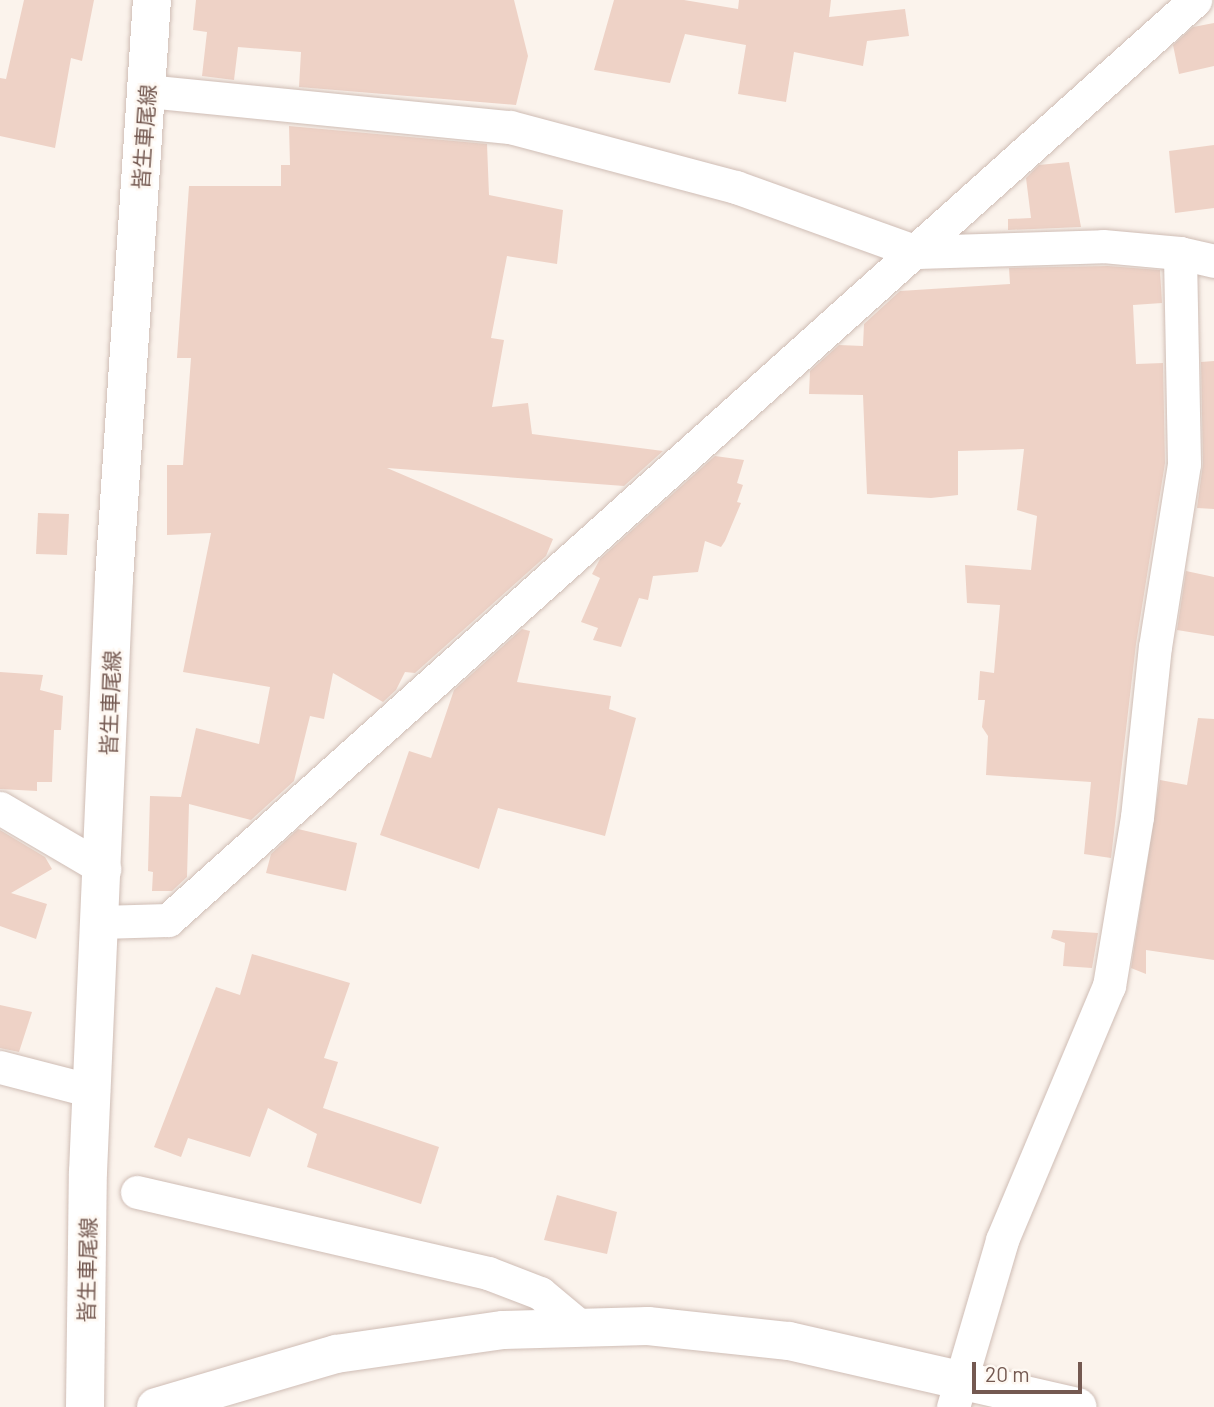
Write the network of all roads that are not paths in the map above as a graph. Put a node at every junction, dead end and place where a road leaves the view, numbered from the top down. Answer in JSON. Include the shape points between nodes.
{"nodes":[{"id":1,"x":152,"y":0,"type":"edge"},
{"id":2,"x":1195,"y":0,"type":"edge"},
{"id":3,"x":147,"y":91,"type":"junction"},
{"id":4,"x":917,"y":252,"type":"junction"},
{"id":5,"x":1180,"y":253,"type":"junction"},
{"id":6,"x":1214,"y":261,"type":"edge"},
{"id":7,"x":0,"y":808,"type":"edge"},
{"id":8,"x":104,"y":869,"type":"junction"},
{"id":9,"x":100,"y":922,"type":"junction"},
{"id":10,"x":0,"y":1068,"type":"edge"},
{"id":11,"x":93,"y":1091,"type":"junction"},
{"id":12,"x":137,"y":1192,"type":"dead end"},
{"id":13,"x":582,"y":1328,"type":"junction"},
{"id":14,"x":958,"y":1392,"type":"edge"},
{"id":15,"x":85,"y":1407,"type":"edge"},
{"id":16,"x":156,"y":1407,"type":"edge"},
{"id":17,"x":1078,"y":1407,"type":"edge"}],
"edges":[{"from":1,"to":3,"type":"main road","name":"皆生車尾線"},
{"from":2,"to":4,"type":"street"},
{"from":3,"to":4,"type":"street","via":[[510,127],[736,187]]},
{"from":3,"to":8,"type":"main road","name":"皆生車尾線","via":[[114,579]]},
{"from":4,"to":5,"type":"street","via":[[1104,246]]},
{"from":4,"to":9,"type":"street","via":[[168,920]]},
{"from":5,"to":6,"type":"street"},
{"from":5,"to":14,"type":"street","via":[[1184,464],[1110,986],[1002,1240]]},
{"from":7,"to":8,"type":"street"},
{"from":8,"to":9,"type":"main road","name":"皆生車尾線"},
{"from":9,"to":11,"type":"main road","name":"皆生車尾線"},
{"from":10,"to":11,"type":"street"},
{"from":11,"to":15,"type":"main road","name":"皆生車尾線"},
{"from":12,"to":13,"type":"street","via":[[488,1273],[540,1293]]},
{"from":13,"to":14,"type":"main road","via":[[648,1326],[789,1341]]},
{"from":13,"to":16,"type":"main road","via":[[490,1331],[336,1354]]},
{"from":14,"to":17,"type":"main road"}]}
